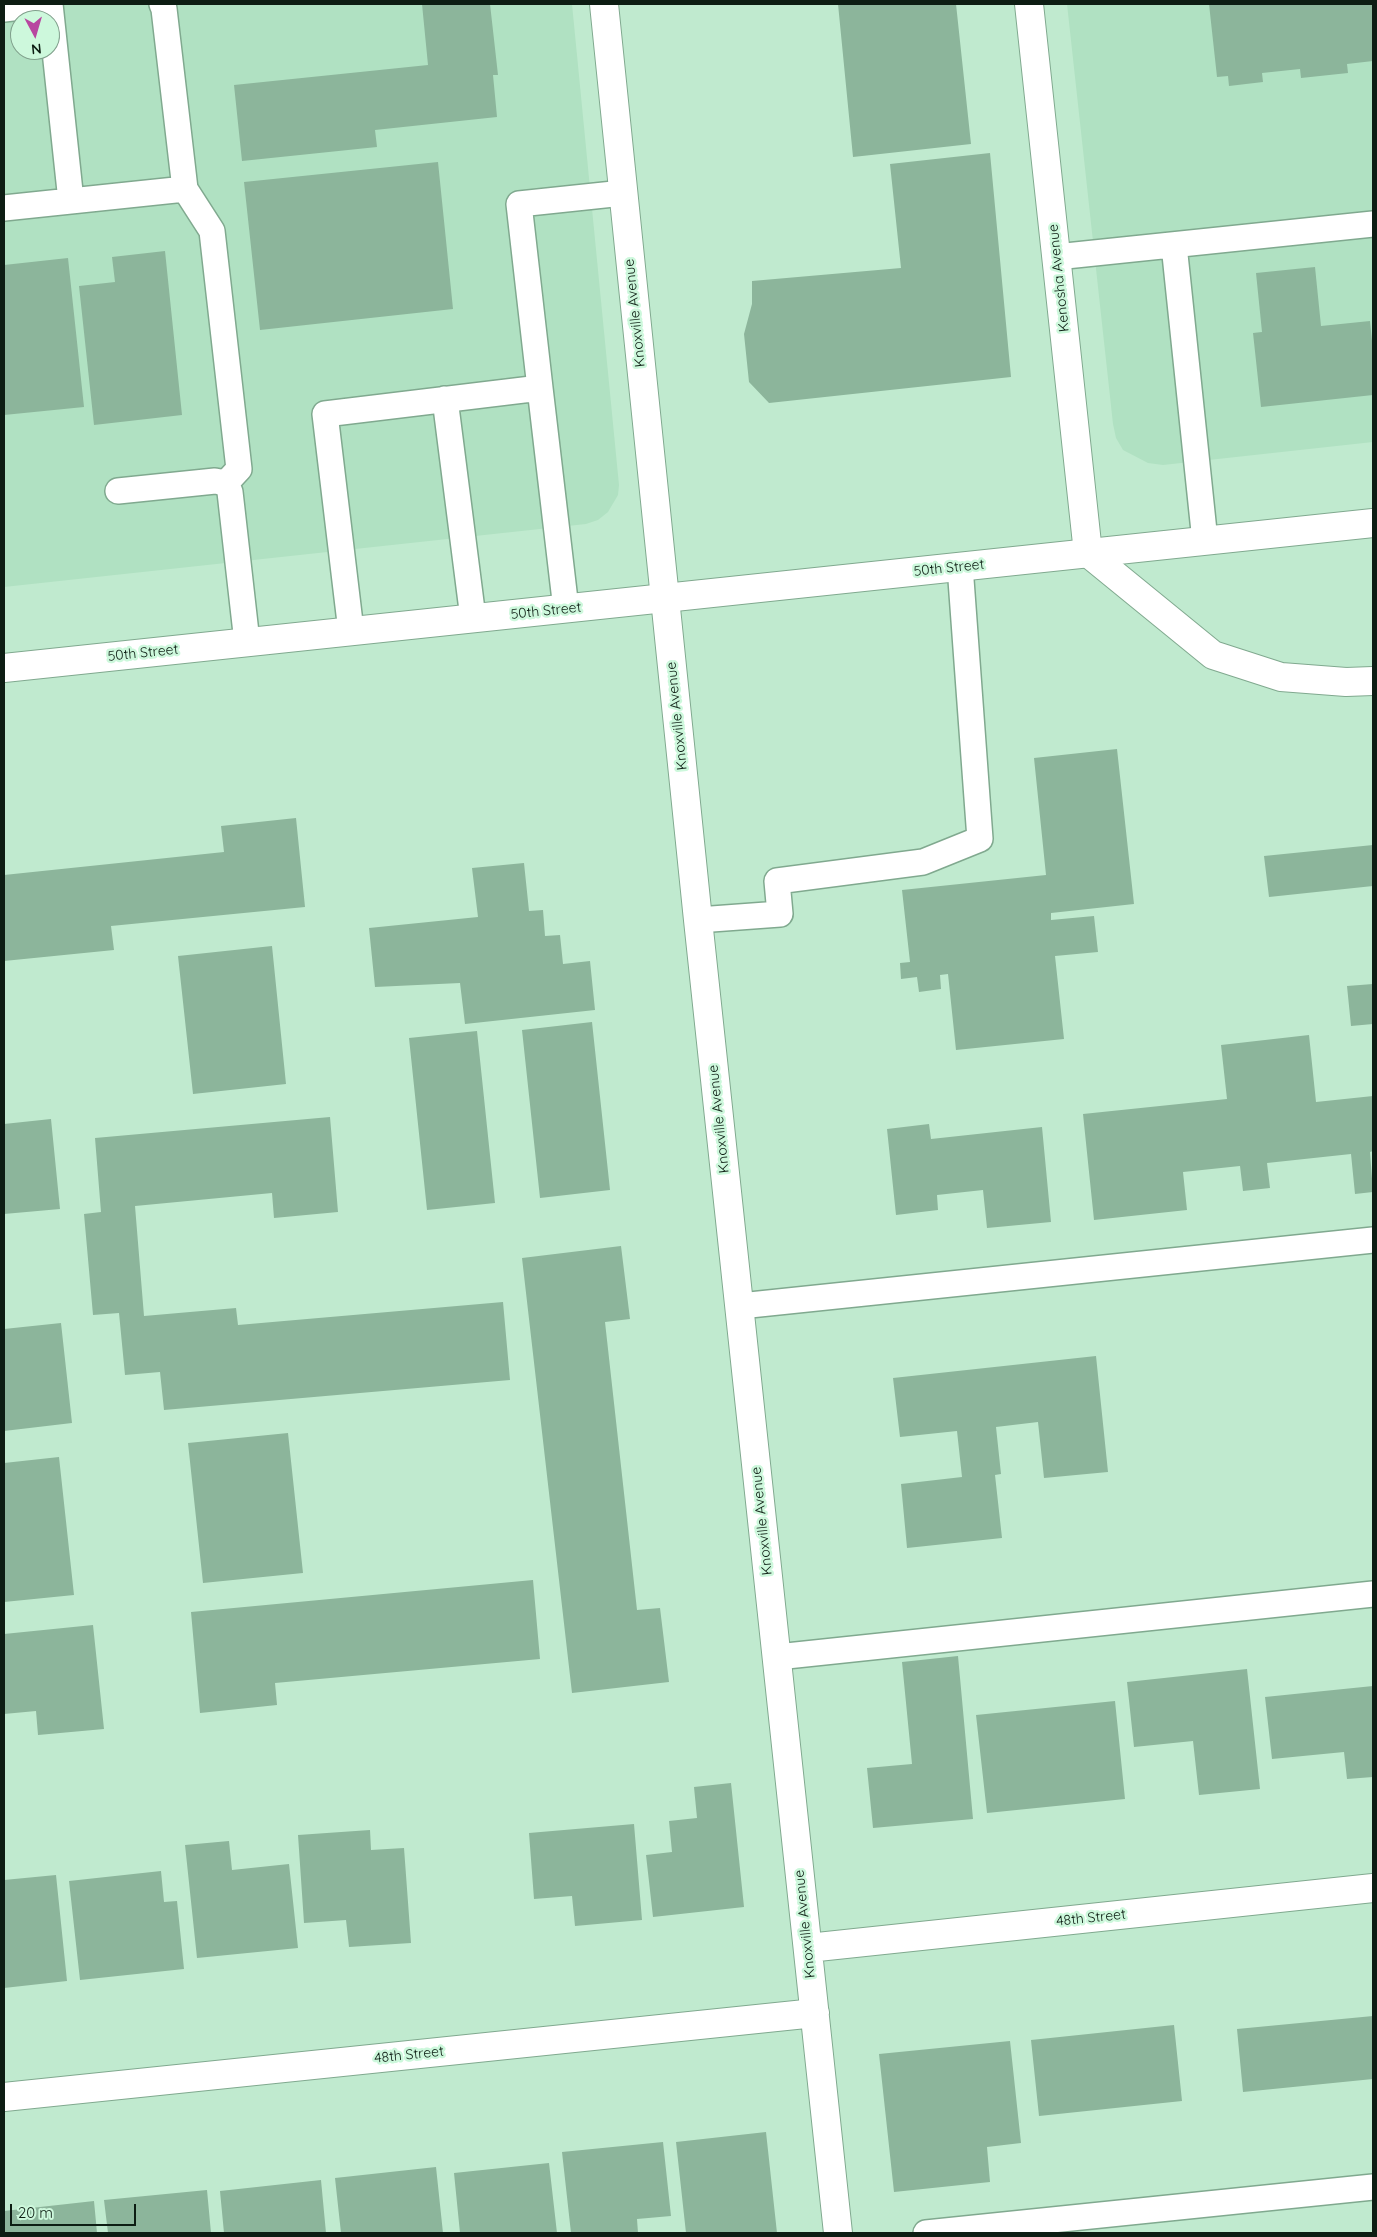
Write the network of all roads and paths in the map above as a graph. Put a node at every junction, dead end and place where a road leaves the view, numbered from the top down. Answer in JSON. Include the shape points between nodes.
{"nodes":[{"id":1,"x":45,"y":4,"type":"edge"},
{"id":2,"x":50,"y":4,"type":"edge"},
{"id":3,"x":162,"y":4,"type":"edge"},
{"id":4,"x":604,"y":4,"type":"edge"},
{"id":5,"x":1029,"y":4,"type":"edge"},
{"id":6,"x":4,"y":9,"type":"edge"},
{"id":7,"x":185,"y":189,"type":"junction"},
{"id":8,"x":623,"y":193,"type":"junction"},
{"id":9,"x":71,"y":201,"type":"junction"},
{"id":10,"x":4,"y":208,"type":"edge"},
{"id":11,"x":1373,"y":224,"type":"edge"},
{"id":12,"x":1174,"y":245,"type":"junction"},
{"id":13,"x":1056,"y":257,"type":"junction"},
{"id":14,"x":540,"y":388,"type":"junction"},
{"id":15,"x":445,"y":399,"type":"junction"},
{"id":16,"x":226,"y":483,"type":"junction"},
{"id":17,"x":118,"y":491,"type":"dead end"},
{"id":18,"x":1373,"y":523,"type":"edge"},
{"id":19,"x":1205,"y":541,"type":"junction"},
{"id":20,"x":1088,"y":553,"type":"junction"},
{"id":21,"x":960,"y":566,"type":"junction"},
{"id":22,"x":664,"y":598,"type":"junction"},
{"id":23,"x":566,"y":609,"type":"junction"},
{"id":24,"x":473,"y":618,"type":"junction"},
{"id":25,"x":351,"y":631,"type":"junction"},
{"id":26,"x":247,"y":642,"type":"junction"},
{"id":27,"x":4,"y":668,"type":"edge"},
{"id":28,"x":1373,"y":681,"type":"edge"},
{"id":29,"x":698,"y":920,"type":"junction"},
{"id":30,"x":1373,"y":1240,"type":"edge"},
{"id":31,"x":740,"y":1306,"type":"junction"},
{"id":32,"x":1373,"y":1594,"type":"edge"},
{"id":33,"x":777,"y":1657,"type":"junction"},
{"id":34,"x":1373,"y":1888,"type":"edge"},
{"id":35,"x":808,"y":1948,"type":"junction"},
{"id":36,"x":815,"y":2013,"type":"junction"},
{"id":37,"x":4,"y":2097,"type":"edge"},
{"id":38,"x":1373,"y":2187,"type":"edge"},
{"id":39,"x":838,"y":2233,"type":"edge"},
{"id":40,"x":926,"y":2233,"type":"edge"}],
"edges":[{"from":1,"to":6,"type":"lane"},
{"from":2,"to":9,"type":"lane"},
{"from":3,"to":7,"type":"lane"},
{"from":4,"to":8,"type":"street","name":"Knoxville Avenue"},
{"from":5,"to":13,"type":"street","name":"Kenosha Avenue"},
{"from":7,"to":9,"type":"lane"},
{"from":7,"to":16,"type":"lane","via":[[212,231],[238,469]]},
{"from":8,"to":14,"type":"lane","via":[[519,204]]},
{"from":8,"to":22,"type":"street","name":"Knoxville Avenue"},
{"from":9,"to":10,"type":"lane"},
{"from":11,"to":12,"type":"lane"},
{"from":12,"to":13,"type":"lane"},
{"from":12,"to":19,"type":"lane"},
{"from":13,"to":20,"type":"street","name":"Kenosha Avenue"},
{"from":14,"to":15,"type":"lane"},
{"from":14,"to":23,"type":"lane"},
{"from":15,"to":24,"type":"lane"},
{"from":15,"to":25,"type":"lane","via":[[326,414]]},
{"from":16,"to":17,"type":"lane","via":[[214,481]]},
{"from":16,"to":26,"type":"lane","via":[[230,492]]},
{"from":18,"to":19,"type":"street","name":"50th Street"},
{"from":19,"to":20,"type":"street","name":"50th Street"},
{"from":20,"to":21,"type":"street","name":"50th Street"},
{"from":20,"to":28,"type":"street","via":[[1213,655],[1281,677]]},
{"from":21,"to":22,"type":"street","name":"50th Street"},
{"from":21,"to":29,"type":"lane","via":[[980,839],[923,862],[777,881],[780,914]]},
{"from":22,"to":23,"type":"street","name":"50th Street"},
{"from":22,"to":29,"type":"street","name":"Knoxville Avenue"},
{"from":23,"to":24,"type":"street","name":"50th Street"},
{"from":24,"to":25,"type":"street","name":"50th Street"},
{"from":25,"to":26,"type":"street","name":"50th Street"},
{"from":26,"to":27,"type":"street","name":"50th Street"},
{"from":29,"to":31,"type":"street","name":"Knoxville Avenue"},
{"from":30,"to":31,"type":"lane"},
{"from":31,"to":33,"type":"street","name":"Knoxville Avenue"},
{"from":32,"to":33,"type":"lane"},
{"from":33,"to":35,"type":"street","name":"Knoxville Avenue"},
{"from":34,"to":35,"type":"street","name":"48th Street"},
{"from":35,"to":36,"type":"street","name":"Knoxville Avenue"},
{"from":36,"to":37,"type":"street","name":"48th Street"},
{"from":36,"to":39,"type":"street","name":"Knoxville Avenue"},
{"from":38,"to":40,"type":"lane"}]}
